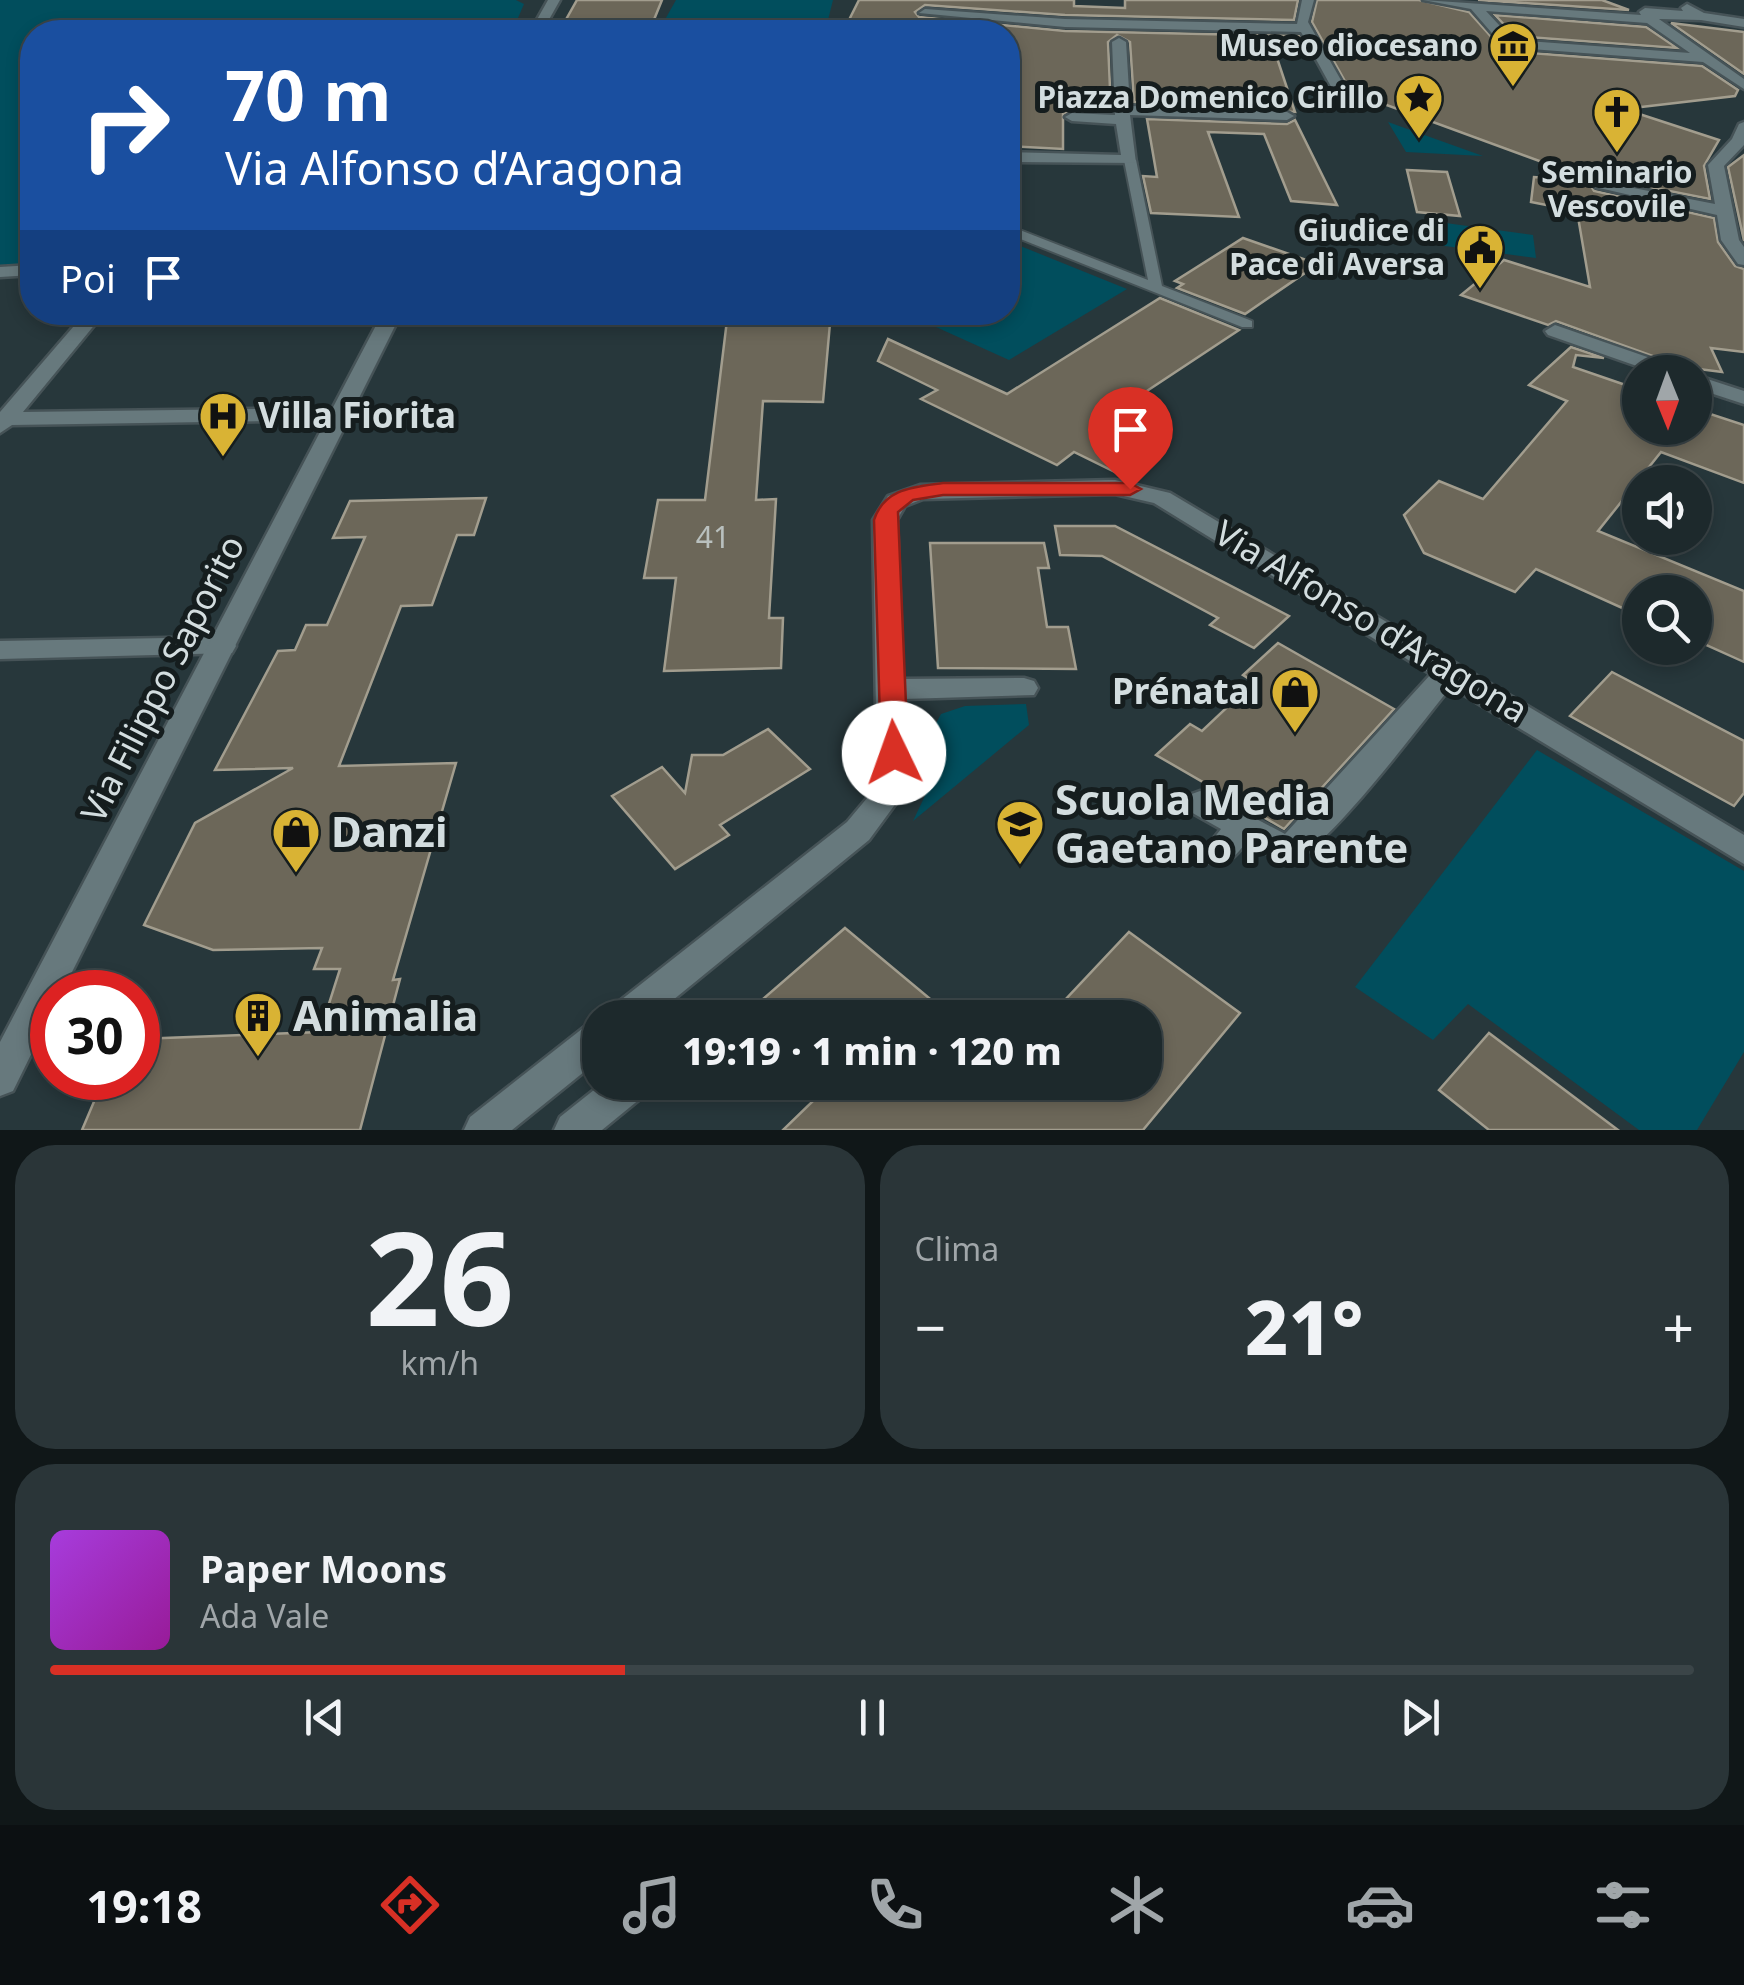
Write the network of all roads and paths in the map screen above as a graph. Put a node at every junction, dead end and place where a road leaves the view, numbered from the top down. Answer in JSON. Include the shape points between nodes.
{"nodes":[{"id":1,"x":932,"y":0,"type":"edge"},
{"id":2,"x":1308,"y":0,"type":"edge"},
{"id":3,"x":1429,"y":0,"type":"edge"},
{"id":4,"x":1612,"y":0,"type":"edge"},
{"id":5,"x":1677,"y":0,"type":"edge"},
{"id":6,"x":1022,"y":2,"type":"dead end"},
{"id":7,"x":1479,"y":4,"type":"edge"},
{"id":8,"x":925,"y":13,"type":"junction"},
{"id":9,"x":1579,"y":16,"type":"junction"},
{"id":10,"x":1701,"y":16,"type":"junction"},
{"id":11,"x":1652,"y":17,"type":"junction"},
{"id":12,"x":1016,"y":19,"type":"junction"},
{"id":13,"x":918,"y":20,"type":"edge"},
{"id":14,"x":1744,"y":23,"type":"edge"},
{"id":15,"x":1308,"y":32,"type":"junction"},
{"id":16,"x":1119,"y":42,"type":"dead end"},
{"id":17,"x":1618,"y":52,"type":"junction"},
{"id":18,"x":1711,"y":59,"type":"junction"},
{"id":19,"x":1744,"y":85,"type":"edge"},
{"id":20,"x":1339,"y":88,"type":"dead end"},
{"id":21,"x":1122,"y":115,"type":"junction"},
{"id":22,"x":1288,"y":116,"type":"dead end"},
{"id":23,"x":1072,"y":117,"type":"dead end"},
{"id":24,"x":1744,"y":127,"type":"edge"},
{"id":25,"x":1020,"y":157,"type":"edge"},
{"id":26,"x":1130,"y":160,"type":"junction"},
{"id":27,"x":1603,"y":187,"type":"dead end"},
{"id":28,"x":1744,"y":208,"type":"edge"},
{"id":29,"x":1724,"y":209,"type":"junction"},
{"id":30,"x":1020,"y":235,"type":"edge"},
{"id":31,"x":1744,"y":260,"type":"edge"},
{"id":32,"x":1156,"y":288,"type":"junction"},
{"id":33,"x":1247,"y":324,"type":"dead end"},
{"id":34,"x":82,"y":325,"type":"edge"},
{"id":35,"x":386,"y":325,"type":"edge"},
{"id":36,"x":1555,"y":331,"type":"dead end"},
{"id":37,"x":1623,"y":355,"type":"edge"},
{"id":38,"x":1712,"y":387,"type":"edge"},
{"id":39,"x":1744,"y":398,"type":"edge"},
{"id":40,"x":341,"y":414,"type":"junction"},
{"id":41,"x":2,"y":421,"type":"edge"},
{"id":42,"x":223,"y":646,"type":"junction"},
{"id":43,"x":0,"y":650,"type":"edge"},
{"id":44,"x":1450,"y":670,"type":"junction"},
{"id":45,"x":1024,"y":688,"type":"dead end"},
{"id":46,"x":892,"y":689,"type":"junction"},
{"id":47,"x":1200,"y":803,"type":"dead end"},
{"id":48,"x":1240,"y":829,"type":"junction"},
{"id":49,"x":1744,"y":850,"type":"edge"},
{"id":50,"x":1218,"y":853,"type":"dead end"},
{"id":51,"x":647,"y":1000,"type":"edge"},
{"id":52,"x":582,"y":1051,"type":"edge"},
{"id":53,"x":0,"y":1079,"type":"edge"},
{"id":54,"x":612,"y":1100,"type":"edge"},
{"id":55,"x":483,"y":1130,"type":"edge"},
{"id":56,"x":574,"y":1130,"type":"edge"}],
"edges":[{"from":1,"to":8,"type":"street"},
{"from":2,"to":15,"type":"street","via":[[1301,15]]},
{"from":3,"to":7,"type":"street"},
{"from":4,"to":11,"type":"street"},
{"from":5,"to":10,"type":"street"},
{"from":6,"to":12,"type":"street"},
{"from":7,"to":9,"type":"street"},
{"from":7,"to":17,"type":"street","via":[[1509,44]]},
{"from":8,"to":12,"type":"street"},
{"from":8,"to":13,"type":"street"},
{"from":9,"to":11,"type":"street"},
{"from":9,"to":17,"type":"street"},
{"from":10,"to":11,"type":"street"},
{"from":10,"to":14,"type":"street"},
{"from":11,"to":18,"type":"street"},
{"from":12,"to":15,"type":"street","via":[[1115,18]]},
{"from":15,"to":20,"type":"street"},
{"from":16,"to":21,"type":"street"},
{"from":17,"to":18,"type":"street"},
{"from":18,"to":19,"type":"street"},
{"from":21,"to":22,"type":"street"},
{"from":21,"to":23,"type":"street"},
{"from":21,"to":26,"type":"street"},
{"from":24,"to":29,"type":"street","via":[[1716,165]]},
{"from":25,"to":26,"type":"street"},
{"from":26,"to":32,"type":"lane"},
{"from":27,"to":29,"type":"street"},
{"from":28,"to":29,"type":"street"},
{"from":29,"to":31,"type":"street","via":[[1730,240]]},
{"from":30,"to":32,"type":"lane"},
{"from":32,"to":33,"type":"lane"},
{"from":34,"to":41,"type":"street"},
{"from":35,"to":40,"type":"street","name":"Via Filippo Saporito"},
{"from":36,"to":37,"type":"street"},
{"from":38,"to":39,"type":"street"},
{"from":40,"to":41,"type":"street"},
{"from":40,"to":42,"type":"street","name":"Via Filippo Saporito"},
{"from":42,"to":43,"type":"street"},
{"from":42,"to":53,"type":"street","name":"Via Filippo Saporito"},
{"from":44,"to":46,"type":"street","name":"Via Alfonso d’Aragona","via":[[1162,498],[1114,487],[943,489],[907,495],[888,509],[885,520]]},
{"from":44,"to":48,"type":"street","via":[[1288,851]]},
{"from":44,"to":49,"type":"street","name":"Via Alfonso d’Aragona"},
{"from":45,"to":46,"type":"street"},
{"from":46,"to":51,"type":"street","name":"Via Alfonso d’Aragona","via":[[892,775],[876,811]]},
{"from":47,"to":48,"type":"street"},
{"from":48,"to":50,"type":"street"},
{"from":52,"to":55,"type":"street"},
{"from":54,"to":56,"type":"street"}]}
